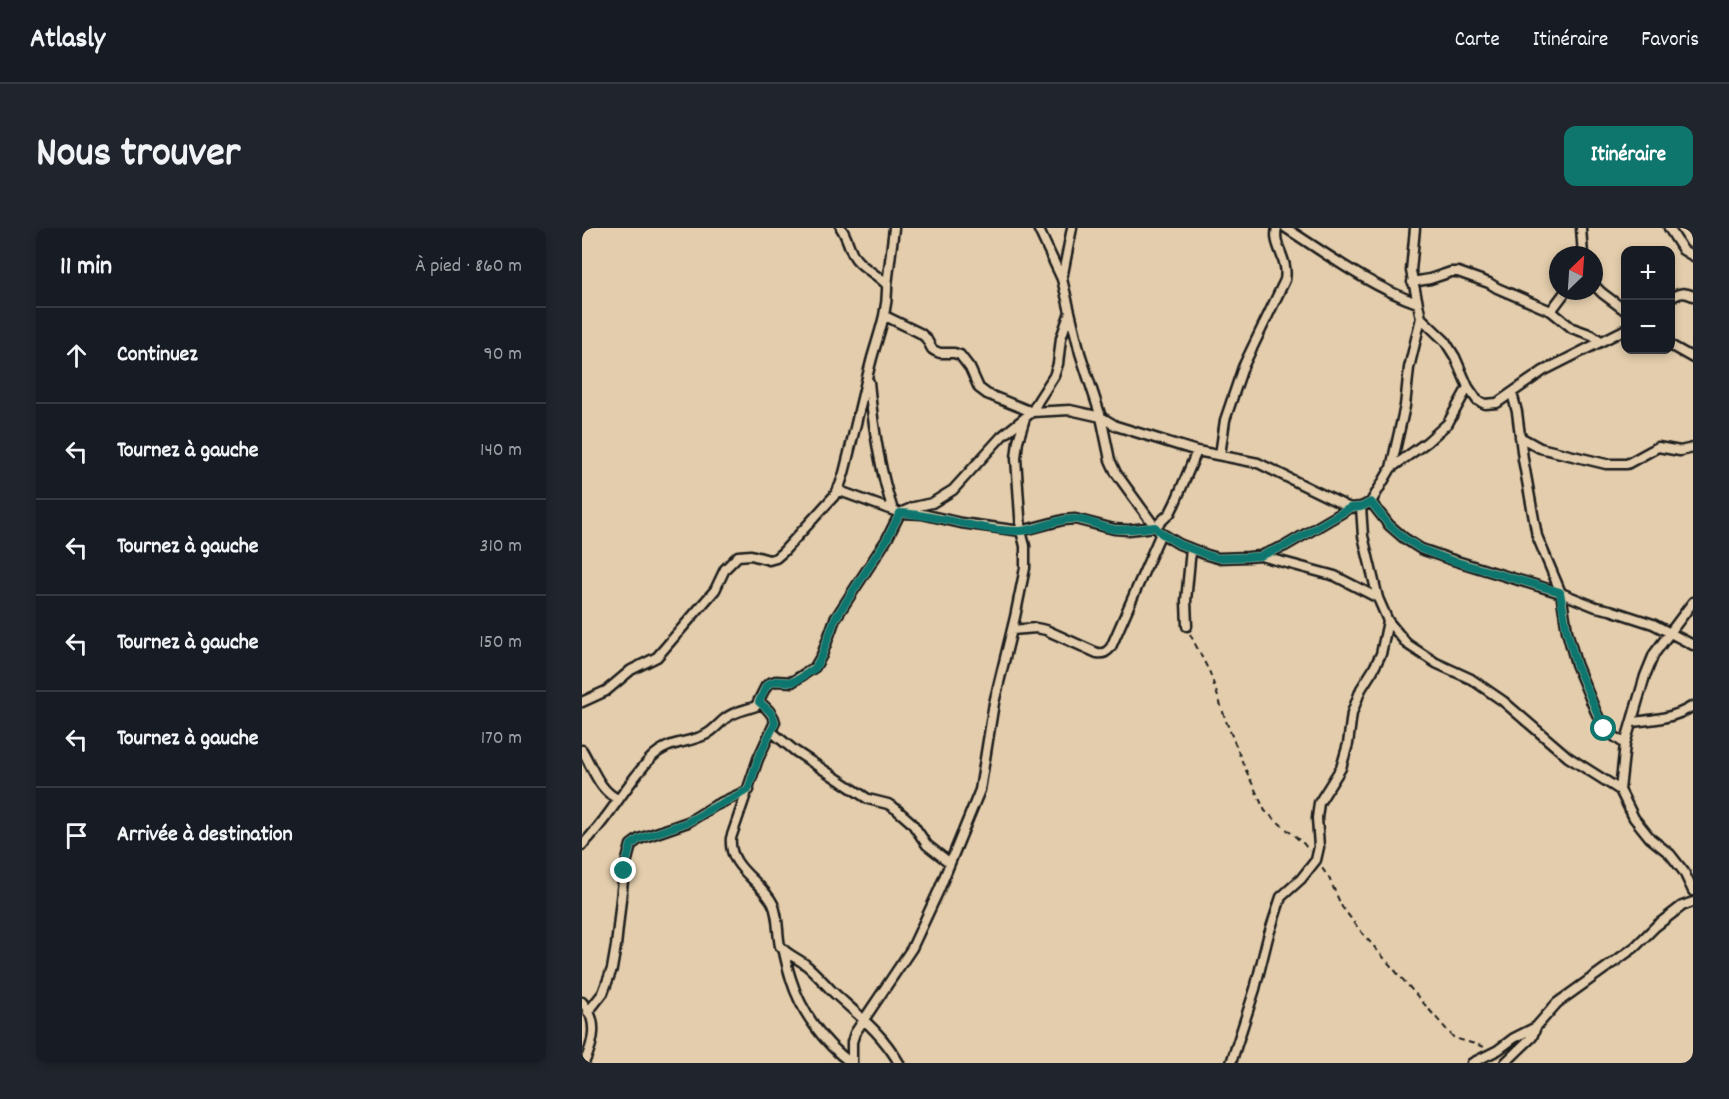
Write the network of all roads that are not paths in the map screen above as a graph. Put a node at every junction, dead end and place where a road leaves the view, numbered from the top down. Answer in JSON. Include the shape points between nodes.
{"nodes":[{"id":1,"x":841,"y":228,"type":"edge"},
{"id":2,"x":894,"y":228,"type":"edge"},
{"id":3,"x":1038,"y":228,"type":"edge"},
{"id":4,"x":1072,"y":228,"type":"edge"},
{"id":5,"x":1277,"y":228,"type":"edge"},
{"id":6,"x":1286,"y":228,"type":"edge"},
{"id":7,"x":1415,"y":228,"type":"edge"},
{"id":8,"x":1581,"y":228,"type":"edge"},
{"id":9,"x":1668,"y":228,"type":"edge"},
{"id":10,"x":1582,"y":246,"type":"edge"},
{"id":11,"x":1693,"y":256,"type":"edge"},
{"id":12,"x":1062,"y":279,"type":"junction"},
{"id":13,"x":1412,"y":282,"type":"junction"},
{"id":14,"x":887,"y":285,"type":"junction"},
{"id":15,"x":1603,"y":295,"type":"edge"},
{"id":16,"x":1675,"y":296,"type":"edge"},
{"id":17,"x":1693,"y":296,"type":"edge"},
{"id":18,"x":1559,"y":300,"type":"edge"},
{"id":19,"x":1417,"y":303,"type":"junction"},
{"id":20,"x":1621,"y":307,"type":"edge"},
{"id":21,"x":1070,"y":311,"type":"junction"},
{"id":22,"x":1551,"y":311,"type":"junction"},
{"id":23,"x":885,"y":316,"type":"junction"},
{"id":24,"x":1421,"y":318,"type":"junction"},
{"id":25,"x":1621,"y":331,"type":"edge"},
{"id":26,"x":1601,"y":341,"type":"junction"},
{"id":27,"x":1675,"y":347,"type":"edge"},
{"id":28,"x":1693,"y":358,"type":"edge"},
{"id":29,"x":868,"y":373,"type":"junction"},
{"id":30,"x":1468,"y":387,"type":"junction"},
{"id":31,"x":1512,"y":393,"type":"junction"},
{"id":32,"x":1032,"y":412,"type":"junction"},
{"id":33,"x":1101,"y":417,"type":"junction"},
{"id":34,"x":1025,"y":418,"type":"junction"},
{"id":35,"x":1520,"y":437,"type":"junction"},
{"id":36,"x":1693,"y":448,"type":"edge"},
{"id":37,"x":1197,"y":451,"type":"junction"},
{"id":38,"x":1220,"y":455,"type":"junction"},
{"id":39,"x":1391,"y":468,"type":"junction"},
{"id":40,"x":837,"y":490,"type":"junction"},
{"id":41,"x":1371,"y":502,"type":"junction"},
{"id":42,"x":1361,"y":507,"type":"junction"},
{"id":43,"x":1350,"y":508,"type":"junction"},
{"id":44,"x":897,"y":512,"type":"junction"},
{"id":45,"x":1158,"y":530,"type":"junction"},
{"id":46,"x":1021,"y":531,"type":"junction"},
{"id":47,"x":1191,"y":549,"type":"junction"},
{"id":48,"x":1260,"y":556,"type":"junction"},
{"id":49,"x":1560,"y":592,"type":"junction"},
{"id":50,"x":1378,"y":598,"type":"junction"},
{"id":51,"x":1693,"y":602,"type":"edge"},
{"id":52,"x":1388,"y":621,"type":"junction"},
{"id":53,"x":1187,"y":626,"type":"dead end"},
{"id":54,"x":1012,"y":630,"type":"junction"},
{"id":55,"x":1670,"y":632,"type":"junction"},
{"id":56,"x":1693,"y":645,"type":"edge"},
{"id":57,"x":582,"y":702,"type":"edge"},
{"id":58,"x":759,"y":702,"type":"junction"},
{"id":59,"x":1693,"y":706,"type":"edge"},
{"id":60,"x":1632,"y":722,"type":"junction"},
{"id":61,"x":772,"y":732,"type":"junction"},
{"id":62,"x":1626,"y":744,"type":"junction"},
{"id":63,"x":582,"y":750,"type":"edge"},
{"id":64,"x":748,"y":790,"type":"junction"},
{"id":65,"x":1620,"y":790,"type":"junction"},
{"id":66,"x":619,"y":799,"type":"junction"},
{"id":67,"x":582,"y":845,"type":"edge"},
{"id":68,"x":950,"y":863,"type":"junction"},
{"id":69,"x":1693,"y":891,"type":"edge"},
{"id":70,"x":1693,"y":902,"type":"edge"},
{"id":71,"x":784,"y":951,"type":"junction"},
{"id":72,"x":582,"y":1002,"type":"edge"},
{"id":73,"x":588,"y":1012,"type":"junction"},
{"id":74,"x":865,"y":1019,"type":"junction"},
{"id":75,"x":1536,"y":1027,"type":"junction"},
{"id":76,"x":584,"y":1063,"type":"edge"},
{"id":77,"x":851,"y":1063,"type":"edge"},
{"id":78,"x":899,"y":1063,"type":"edge"},
{"id":79,"x":1232,"y":1063,"type":"edge"},
{"id":80,"x":1472,"y":1063,"type":"edge"},
{"id":81,"x":1505,"y":1063,"type":"edge"}],
"edges":[{"from":1,"to":14,"type":"street","via":[[856,259]]},
{"from":2,"to":14,"type":"street"},
{"from":3,"to":12,"type":"street"},
{"from":4,"to":12,"type":"street"},
{"from":5,"to":38,"type":"street","via":[[1276,241],[1287,271],[1285,280],[1243,367],[1225,420]]},
{"from":6,"to":19,"type":"street","via":[[1369,280]]},
{"from":7,"to":13,"type":"street"},
{"from":8,"to":10,"type":"street"},
{"from":9,"to":11,"type":"street","via":[[1683,250]]},
{"from":12,"to":21,"type":"street"},
{"from":13,"to":19,"type":"street"},
{"from":13,"to":22,"type":"street","via":[[1461,272]]},
{"from":14,"to":23,"type":"street"},
{"from":15,"to":20,"type":"street"},
{"from":16,"to":17,"type":"street","via":[[1680,293]]},
{"from":18,"to":22,"type":"street"},
{"from":19,"to":24,"type":"street"},
{"from":21,"to":32,"type":"street","via":[[1054,376]]},
{"from":21,"to":33,"type":"street"},
{"from":22,"to":26,"type":"street","via":[[1572,328]]},
{"from":23,"to":29,"type":"street"},
{"from":23,"to":32,"type":"street","via":[[920,333],[935,351],[960,355],[982,391]]},
{"from":24,"to":30,"type":"street","via":[[1445,341]]},
{"from":24,"to":39,"type":"street"},
{"from":25,"to":26,"type":"street"},
{"from":26,"to":31,"type":"street"},
{"from":27,"to":28,"type":"street"},
{"from":29,"to":40,"type":"street"},
{"from":29,"to":44,"type":"street","via":[[885,487]]},
{"from":30,"to":31,"type":"street","via":[[1485,404],[1497,403]]},
{"from":30,"to":39,"type":"street","via":[[1448,423]]},
{"from":31,"to":35,"type":"street"},
{"from":32,"to":33,"type":"street","via":[[1070,410]]},
{"from":32,"to":34,"type":"street"},
{"from":33,"to":37,"type":"street","via":[[1116,426]]},
{"from":33,"to":45,"type":"street","via":[[1116,473]]},
{"from":34,"to":44,"type":"street","via":[[1002,436],[953,490],[932,503]]},
{"from":34,"to":46,"type":"street","via":[[1016,458]]},
{"from":35,"to":36,"type":"street","via":[[1540,448],[1606,464],[1627,464],[1658,447],[1680,451]]},
{"from":35,"to":49,"type":"street","via":[[1537,536]]},
{"from":37,"to":38,"type":"street"},
{"from":37,"to":45,"type":"street","via":[[1175,503]]},
{"from":38,"to":43,"type":"street","via":[[1258,463]]},
{"from":39,"to":41,"type":"street"},
{"from":40,"to":44,"type":"street"},
{"from":40,"to":57,"type":"street","via":[[776,558],[738,556],[725,569],[716,590],[657,657]]},
{"from":41,"to":42,"type":"street"},
{"from":41,"to":49,"type":"street","via":[[1389,525],[1421,549]]},
{"from":42,"to":43,"type":"street"},
{"from":42,"to":50,"type":"street","via":[[1363,536]]},
{"from":43,"to":48,"type":"street"},
{"from":44,"to":46,"type":"street"},
{"from":44,"to":58,"type":"street","via":[[887,539],[835,619],[815,668],[792,682],[770,683]]},
{"from":45,"to":46,"type":"street","via":[[1114,529],[1075,519]]},
{"from":45,"to":47,"type":"street"},
{"from":45,"to":54,"type":"street","via":[[1111,647],[1103,654],[1046,630]]},
{"from":46,"to":54,"type":"street","via":[[1025,568]]},
{"from":47,"to":48,"type":"street","via":[[1218,558]]},
{"from":47,"to":53,"type":"street"},
{"from":48,"to":50,"type":"street","via":[[1335,576]]},
{"from":49,"to":55,"type":"street"},
{"from":49,"to":62,"type":"street","via":[[1576,664],[1595,710],[1604,729]]},
{"from":50,"to":52,"type":"street"},
{"from":51,"to":55,"type":"street"},
{"from":52,"to":65,"type":"street","via":[[1407,644],[1471,679],[1568,757]]},
{"from":52,"to":79,"type":"street","via":[[1381,654],[1352,713],[1341,768],[1319,803],[1316,860],[1281,897]]},
{"from":54,"to":68,"type":"street","via":[[994,703],[980,790]]},
{"from":55,"to":56,"type":"street"},
{"from":55,"to":60,"type":"street","via":[[1649,665]]},
{"from":58,"to":61,"type":"street","via":[[774,718]]},
{"from":58,"to":66,"type":"street","via":[[724,719],[706,735],[672,744],[651,757]]},
{"from":59,"to":60,"type":"street","via":[[1661,720]]},
{"from":60,"to":62,"type":"street"},
{"from":61,"to":64,"type":"street"},
{"from":61,"to":68,"type":"street","via":[[868,799],[896,809],[927,845]]},
{"from":62,"to":65,"type":"street"},
{"from":63,"to":66,"type":"street","via":[[605,790]]},
{"from":64,"to":71,"type":"street","via":[[730,845],[739,865],[774,906]]},
{"from":64,"to":73,"type":"street","via":[[688,822],[631,845],[612,969],[603,993]]},
{"from":65,"to":69,"type":"street","via":[[1634,818],[1670,854]]},
{"from":66,"to":67,"type":"street"},
{"from":68,"to":74,"type":"street","via":[[912,948]]},
{"from":70,"to":75,"type":"street","via":[[1682,906],[1628,952],[1557,1003]]},
{"from":71,"to":74,"type":"street","via":[[807,966]]},
{"from":71,"to":77,"type":"street","via":[[791,980],[813,1023]]},
{"from":72,"to":73,"type":"street"},
{"from":73,"to":76,"type":"street","via":[[594,1038]]},
{"from":74,"to":77,"type":"street","via":[[852,1042]]},
{"from":74,"to":78,"type":"street"},
{"from":75,"to":80,"type":"street"},
{"from":75,"to":81,"type":"street","via":[[1532,1037]]}]}
